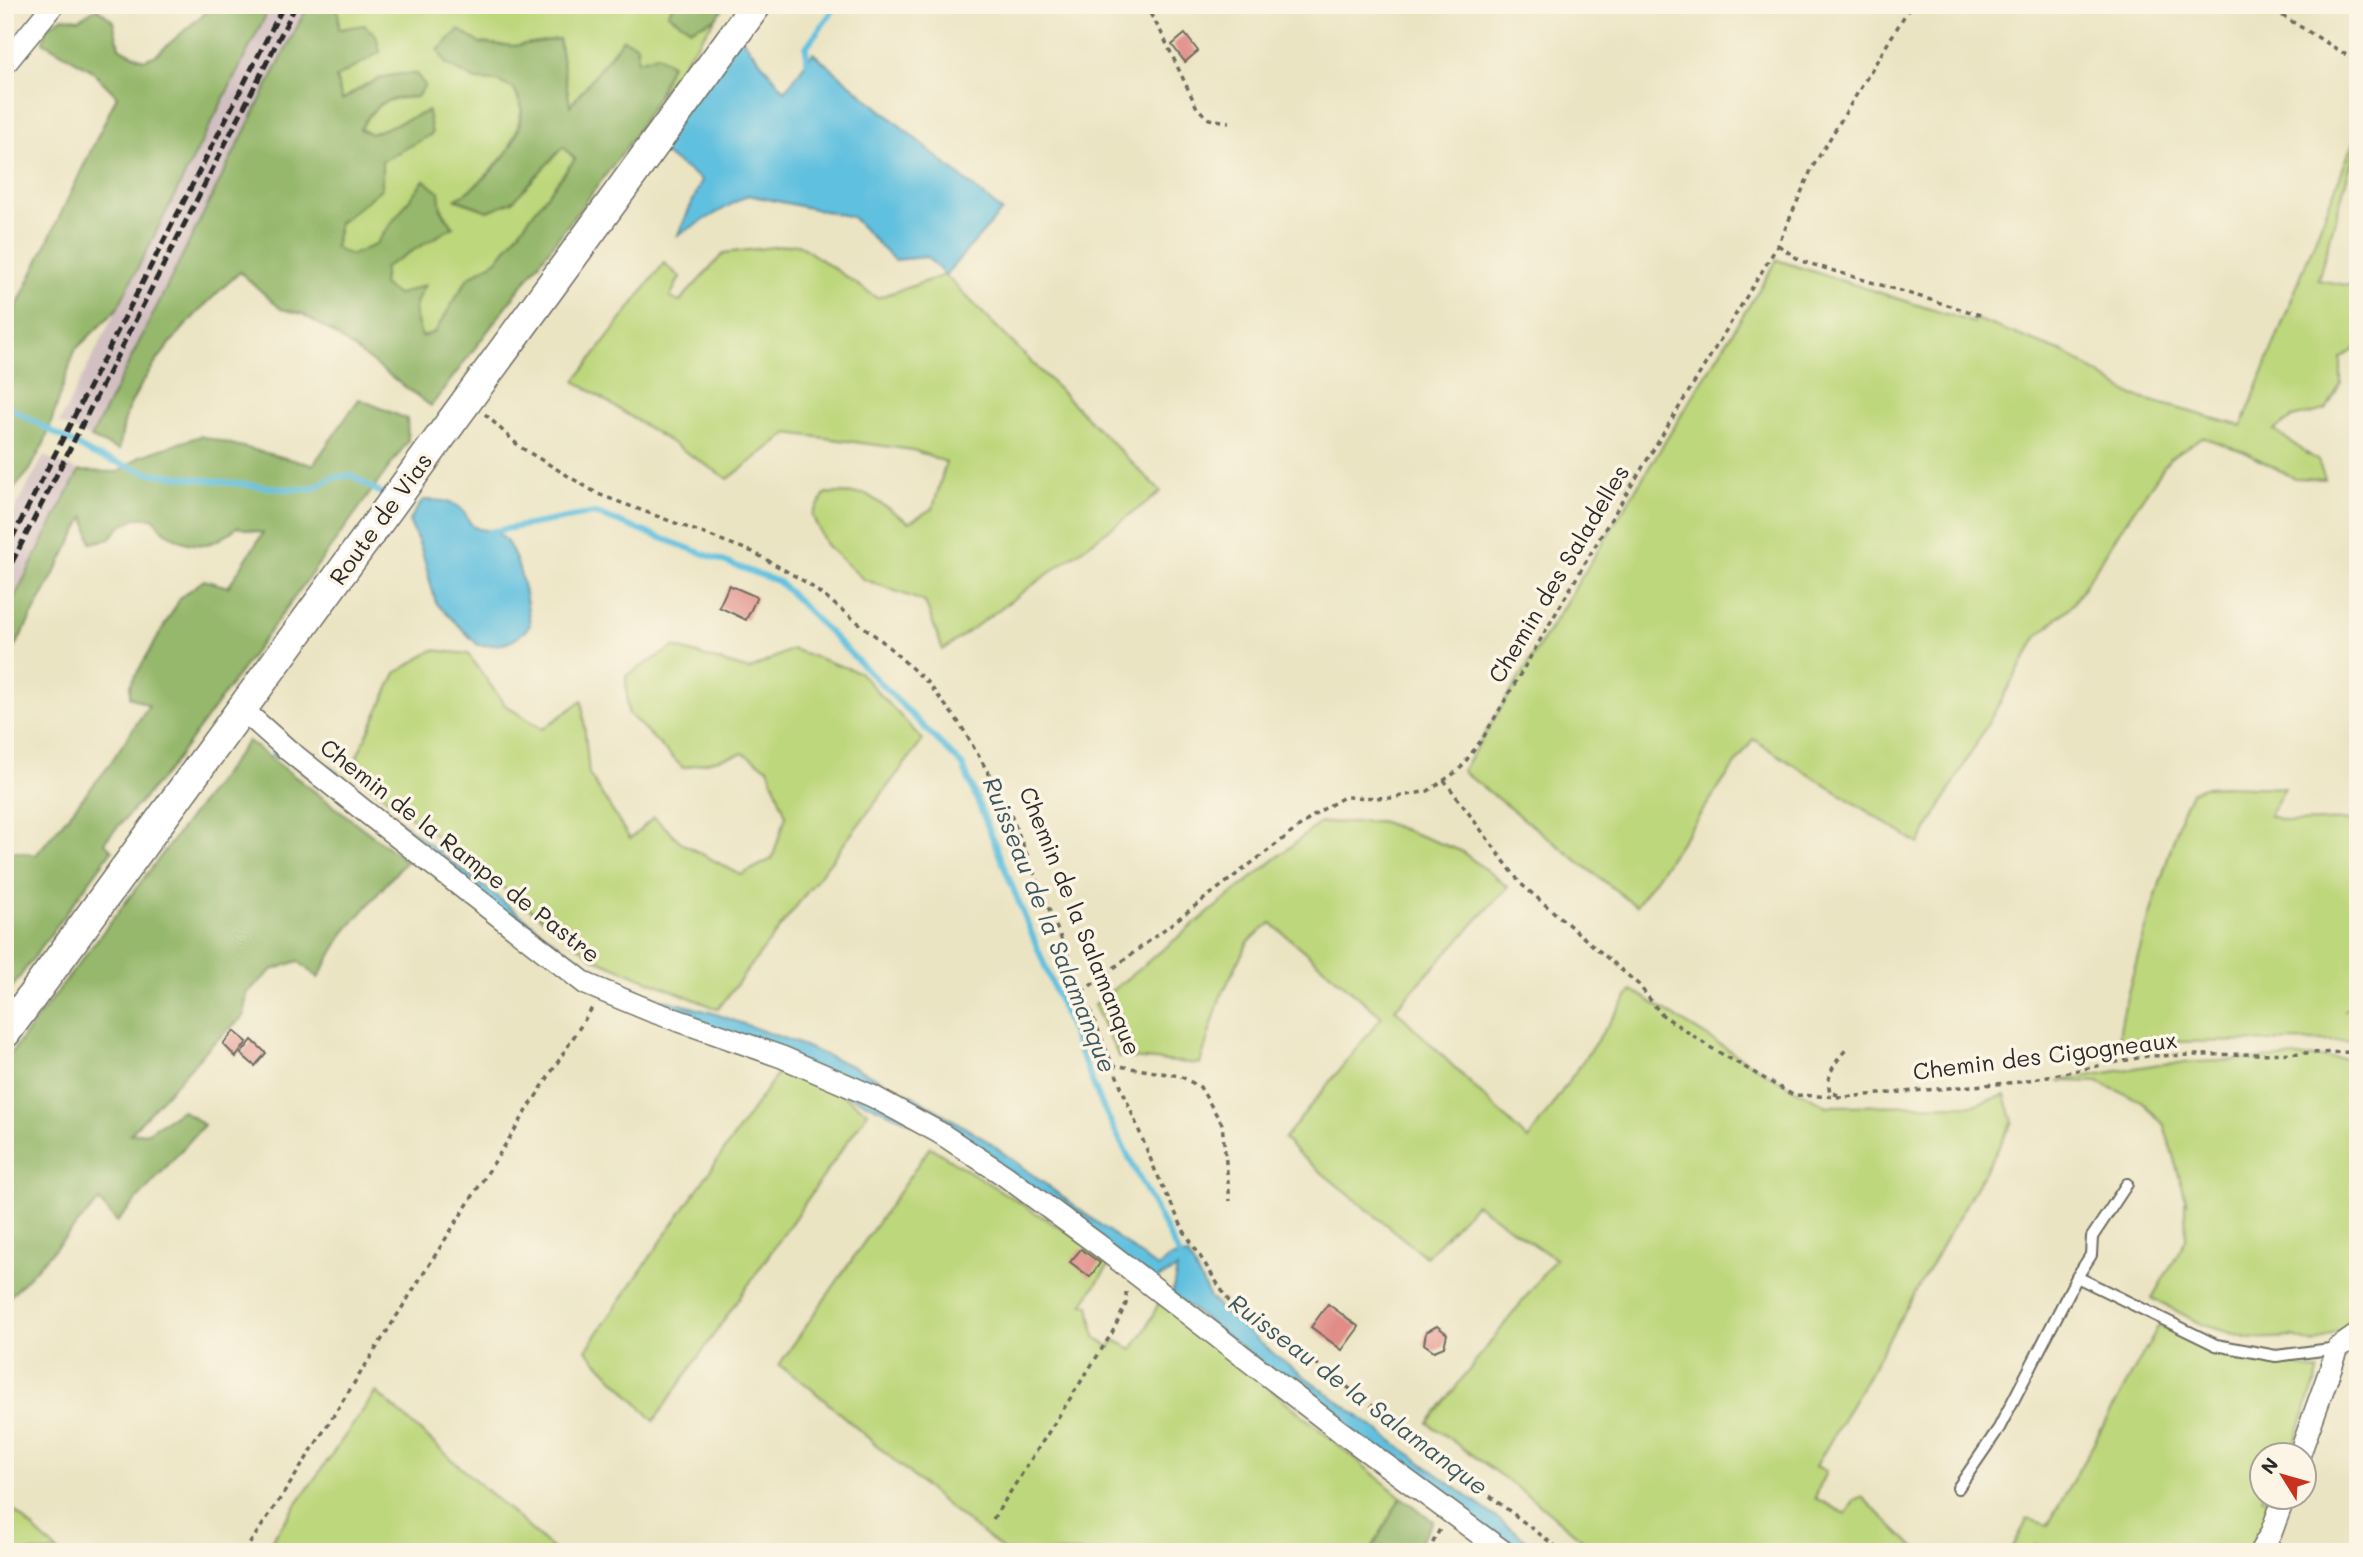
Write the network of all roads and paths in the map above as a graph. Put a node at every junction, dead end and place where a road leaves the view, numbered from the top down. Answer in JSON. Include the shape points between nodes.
{"nodes":[{"id":1,"x":53,"y":5,"type":"edge"},
{"id":2,"x":1145,"y":5,"type":"edge"},
{"id":3,"x":1911,"y":5,"type":"edge"},
{"id":4,"x":2265,"y":5,"type":"edge"},
{"id":5,"x":749,"y":14,"type":"edge"},
{"id":6,"x":2358,"y":62,"type":"edge"},
{"id":7,"x":5,"y":64,"type":"edge"},
{"id":8,"x":1229,"y":122,"type":"dead end"},
{"id":9,"x":1778,"y":245,"type":"junction"},
{"id":10,"x":1984,"y":316,"type":"dead end"},
{"id":11,"x":467,"y":401,"type":"junction"},
{"id":12,"x":242,"y":709,"type":"junction"},
{"id":13,"x":1444,"y":780,"type":"junction"},
{"id":14,"x":603,"y":991,"type":"junction"},
{"id":15,"x":1082,"y":992,"type":"junction"},
{"id":16,"x":5,"y":1033,"type":"edge"},
{"id":17,"x":1847,"y":1048,"type":"dead end"},
{"id":18,"x":2358,"y":1052,"type":"edge"},
{"id":19,"x":1112,"y":1065,"type":"junction"},
{"id":20,"x":1844,"y":1097,"type":"junction"},
{"id":21,"x":2127,"y":1184,"type":"dead end"},
{"id":22,"x":1230,"y":1201,"type":"dead end"},
{"id":23,"x":1125,"y":1265,"type":"junction"},
{"id":24,"x":2077,"y":1277,"type":"junction"},
{"id":25,"x":2358,"y":1334,"type":"edge"},
{"id":26,"x":2338,"y":1348,"type":"junction"},
{"id":27,"x":2304,"y":1442,"type":"edge"},
{"id":28,"x":1958,"y":1488,"type":"dead end"},
{"id":29,"x":2279,"y":1512,"type":"edge"},
{"id":30,"x":993,"y":1519,"type":"dead end"},
{"id":31,"x":244,"y":1552,"type":"edge"},
{"id":32,"x":1504,"y":1552,"type":"edge"},
{"id":33,"x":1563,"y":1552,"type":"edge"},
{"id":34,"x":2260,"y":1552,"type":"edge"}],
"edges":[{"from":1,"to":7,"type":"street"},
{"from":2,"to":8,"type":"path","via":[[1197,108],[1209,119]]},
{"from":3,"to":9,"type":"path","name":"Chemin des Saladelles","via":[[1812,168]]},
{"from":4,"to":6,"type":"path"},
{"from":5,"to":11,"type":"main road","name":"Route de Vias"},
{"from":9,"to":10,"type":"path","via":[[1801,261]]},
{"from":9,"to":13,"type":"path","name":"Chemin des Saladelles","via":[[1483,738],[1459,770]]},
{"from":11,"to":12,"type":"main road","name":"Route de Vias"},
{"from":11,"to":15,"type":"path","name":"Chemin de la Salamanque","via":[[520,447],[598,494],[753,552],[807,583],[928,682],[960,724],[1006,803]]},
{"from":12,"to":14,"type":"street","name":"Chemin de la Rampe de Pastre","via":[[514,929],[586,984]]},
{"from":12,"to":16,"type":"main road","name":"Route de Vias"},
{"from":13,"to":15,"type":"path","name":"Chemin des Saladelles","via":[[1428,791],[1392,798],[1344,797],[1320,811]]},
{"from":13,"to":20,"type":"path","name":"Chemin des Cigogneaux","via":[[1521,884],[1639,985],[1661,1014],[1793,1095]]},
{"from":14,"to":23,"type":"street","name":"Chemin de la Rampe de Pastre","via":[[782,1057],[872,1097],[972,1154]]},
{"from":14,"to":31,"type":"path"},
{"from":15,"to":19,"type":"path","name":"Chemin de la Salamanque"},
{"from":17,"to":20,"type":"path","via":[[1827,1082],[1830,1092]]},
{"from":18,"to":20,"type":"path","name":"Chemin des Cigogneaux","via":[[2147,1056],[2019,1082]]},
{"from":19,"to":22,"type":"path","via":[[1180,1076],[1200,1087],[1222,1124]]},
{"from":19,"to":33,"type":"path","name":"Chemin de la Salamanque","via":[[1184,1231],[1228,1300]]},
{"from":21,"to":24,"type":"lane","via":[[2092,1237],[2091,1255]]},
{"from":23,"to":30,"type":"path","via":[[1126,1304],[1112,1333]]},
{"from":23,"to":32,"type":"street","name":"Chemin de la Rampe de Pastre"},
{"from":24,"to":26,"type":"lane","via":[[2216,1345],[2276,1356]]},
{"from":24,"to":28,"type":"lane","via":[[1999,1428]]},
{"from":25,"to":26,"type":"street"},
{"from":26,"to":27,"type":"street"},
{"from":29,"to":34,"type":"street"}]}
